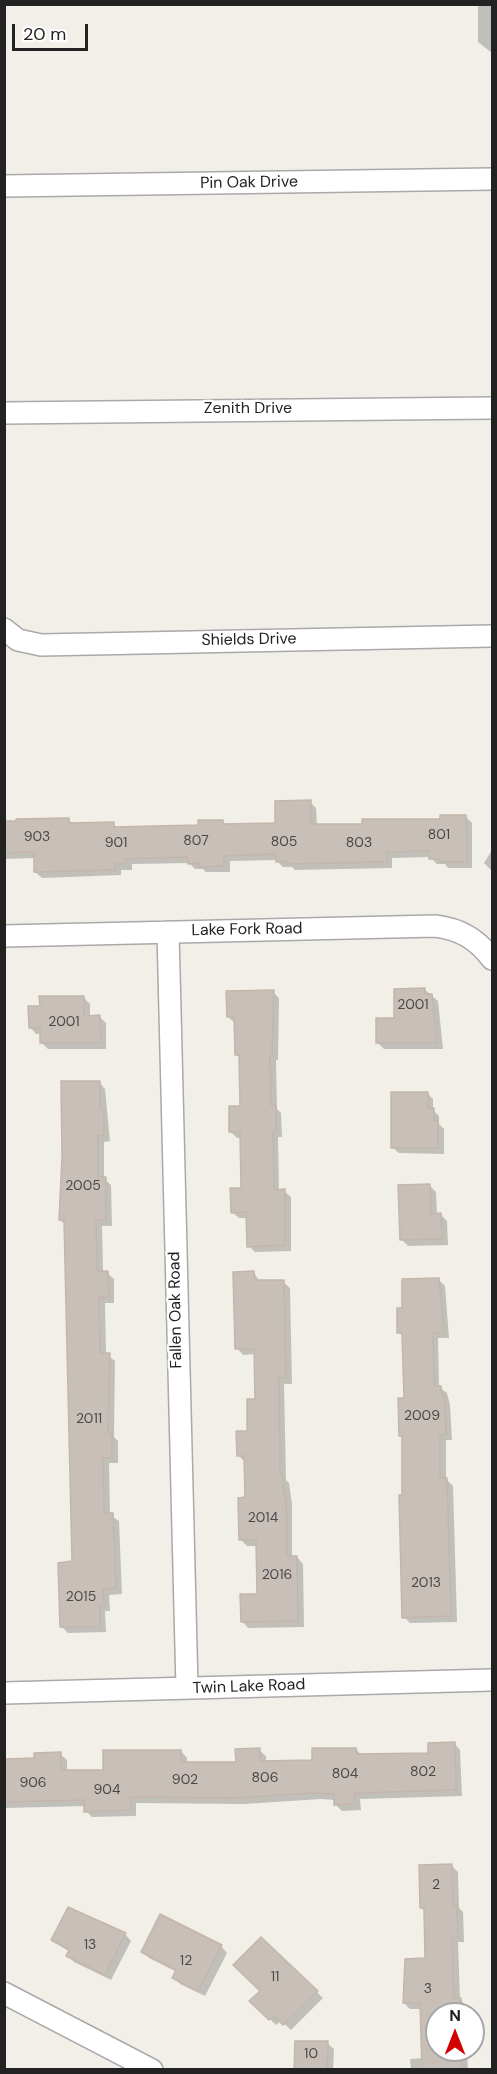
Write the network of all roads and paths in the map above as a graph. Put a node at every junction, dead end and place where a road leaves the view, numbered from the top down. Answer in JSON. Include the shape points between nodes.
{"nodes":[{"id":1,"x":492,"y":179,"type":"edge"},
{"id":2,"x":4,"y":186,"type":"edge"},
{"id":3,"x":492,"y":408,"type":"edge"},
{"id":4,"x":4,"y":413,"type":"edge"},
{"id":5,"x":6,"y":631,"type":"edge"},
{"id":6,"x":492,"y":636,"type":"edge"},
{"id":7,"x":168,"y":932,"type":"junction"},
{"id":8,"x":4,"y":936,"type":"edge"},
{"id":9,"x":488,"y":954,"type":"edge"},
{"id":10,"x":492,"y":1680,"type":"edge"},
{"id":11,"x":187,"y":1688,"type":"junction"},
{"id":12,"x":4,"y":1694,"type":"edge"},
{"id":13,"x":4,"y":1993,"type":"edge"},
{"id":14,"x":152,"y":2070,"type":"edge"}],
"edges":[{"from":1,"to":2,"type":"street","name":"Pin Oak Drive"},
{"from":3,"to":4,"type":"street","name":"Zenith Drive"},
{"from":5,"to":6,"type":"street","name":"Shields Drive","via":[[24,642],[41,645]]},
{"from":7,"to":8,"type":"street","name":"Lake Fork Road"},
{"from":7,"to":9,"type":"street","name":"Lake Fork Road","via":[[435,926],[462,932]]},
{"from":7,"to":11,"type":"street","name":"Fallen Oak Road"},
{"from":10,"to":11,"type":"street","name":"Twin Lake Road"},
{"from":11,"to":12,"type":"street","name":"Twin Lake Road"},
{"from":13,"to":14,"type":"street"}]}
